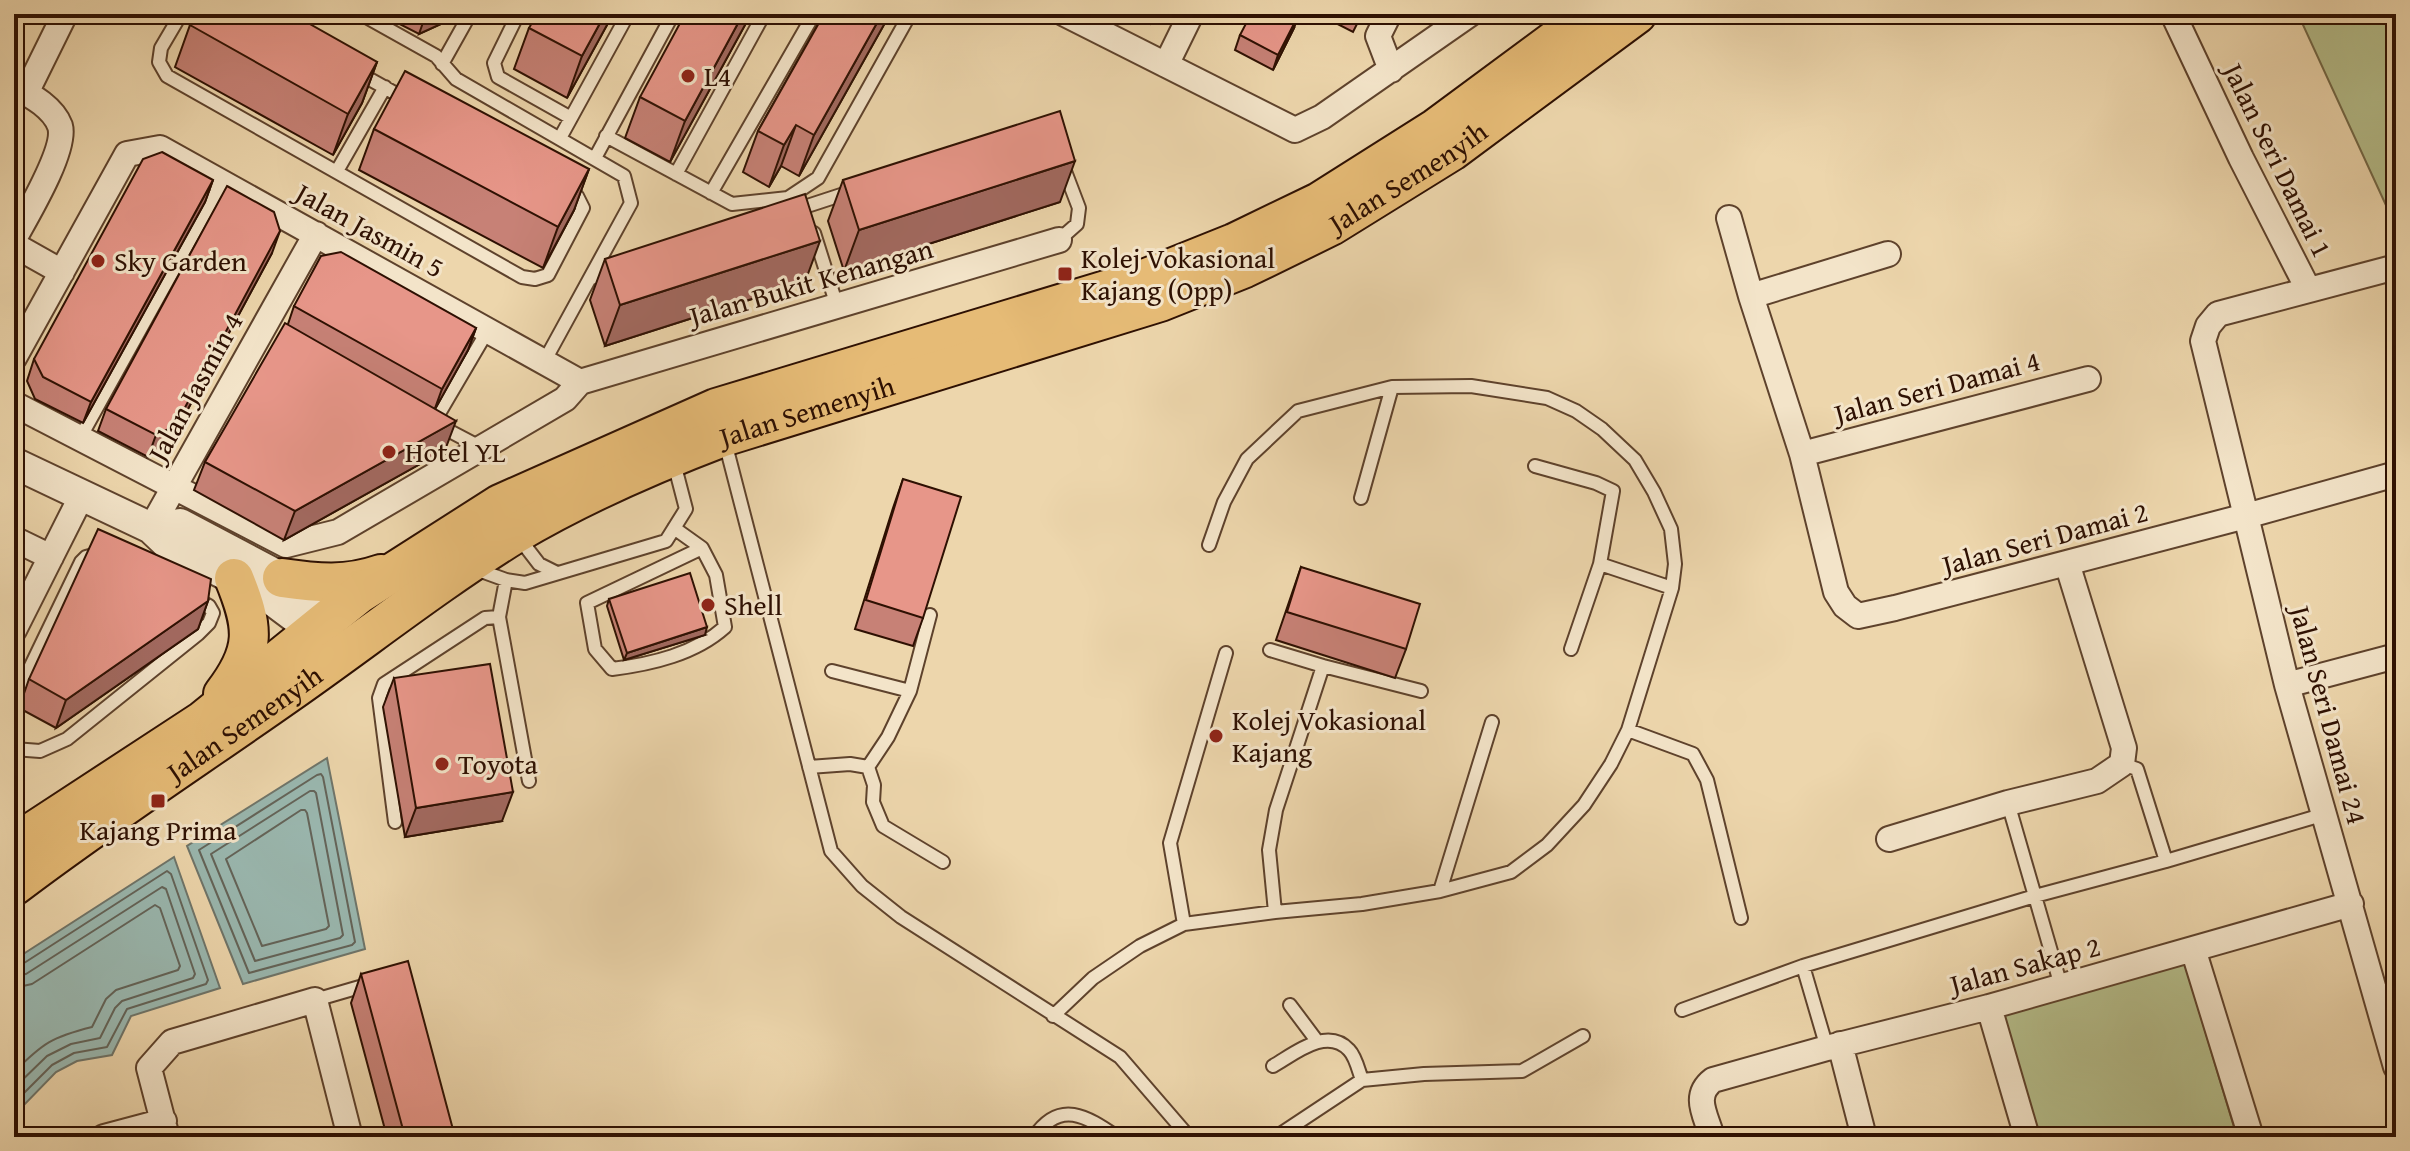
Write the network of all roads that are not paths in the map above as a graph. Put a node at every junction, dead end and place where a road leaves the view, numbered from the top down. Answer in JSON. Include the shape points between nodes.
{"nodes":[{"id":1,"x":65,"y":14,"type":"edge"},
{"id":2,"x":181,"y":14,"type":"edge"},
{"id":3,"x":361,"y":14,"type":"edge"},
{"id":4,"x":470,"y":14,"type":"edge"},
{"id":5,"x":518,"y":14,"type":"edge"},
{"id":6,"x":628,"y":14,"type":"edge"},
{"id":7,"x":673,"y":14,"type":"edge"},
{"id":8,"x":764,"y":14,"type":"edge"},
{"id":9,"x":814,"y":14,"type":"edge"},
{"id":10,"x":910,"y":14,"type":"edge"},
{"id":11,"x":1065,"y":14,"type":"edge"},
{"id":12,"x":1191,"y":14,"type":"edge"},
{"id":13,"x":1389,"y":14,"type":"edge"},
{"id":14,"x":1470,"y":14,"type":"edge"},
{"id":15,"x":1637,"y":14,"type":"edge"},
{"id":16,"x":2173,"y":14,"type":"edge"},
{"id":17,"x":1583,"y":18,"type":"edge"},
{"id":18,"x":1091,"y":21,"type":"edge"},
{"id":19,"x":442,"y":64,"type":"junction"},
{"id":20,"x":344,"y":65,"type":"edge"},
{"id":21,"x":1166,"y":65,"type":"junction"},
{"id":22,"x":1391,"y":70,"type":"junction"},
{"id":23,"x":385,"y":87,"type":"junction"},
{"id":24,"x":20,"y":89,"type":"edge"},
{"id":25,"x":424,"y":109,"type":"edge"},
{"id":26,"x":521,"y":116,"type":"junction"},
{"id":27,"x":571,"y":118,"type":"junction"},
{"id":28,"x":515,"y":129,"type":"edge"},
{"id":29,"x":606,"y":136,"type":"junction"},
{"id":30,"x":560,"y":138,"type":"junction"},
{"id":31,"x":1058,"y":153,"type":"edge"},
{"id":32,"x":595,"y":158,"type":"junction"},
{"id":33,"x":337,"y":171,"type":"junction"},
{"id":34,"x":676,"y":174,"type":"junction"},
{"id":35,"x":222,"y":182,"type":"junction"},
{"id":36,"x":552,"y":182,"type":"edge"},
{"id":37,"x":866,"y":187,"type":"edge"},
{"id":38,"x":711,"y":193,"type":"junction"},
{"id":39,"x":806,"y":207,"type":"junction"},
{"id":40,"x":778,"y":216,"type":"edge"},
{"id":41,"x":1729,"y":218,"type":"dead end"},
{"id":42,"x":316,"y":234,"type":"junction"},
{"id":43,"x":1059,"y":240,"type":"joint"},
{"id":44,"x":14,"y":242,"type":"edge"},
{"id":45,"x":1888,"y":254,"type":"dead end"},
{"id":46,"x":2396,"y":267,"type":"edge"},
{"id":47,"x":620,"y":268,"type":"edge"},
{"id":48,"x":62,"y":272,"type":"junction"},
{"id":49,"x":591,"y":278,"type":"junction"},
{"id":50,"x":2308,"y":289,"type":"junction"},
{"id":51,"x":1751,"y":296,"type":"junction"},
{"id":52,"x":837,"y":306,"type":"junction"},
{"id":53,"x":488,"y":330,"type":"junction"},
{"id":54,"x":14,"y":358,"type":"edge"},
{"id":55,"x":544,"y":362,"type":"junction"},
{"id":56,"x":2088,"y":379,"type":"dead end"},
{"id":57,"x":580,"y":382,"type":"junction"},
{"id":58,"x":1392,"y":387,"type":"junction"},
{"id":59,"x":14,"y":404,"type":"edge"},
{"id":60,"x":421,"y":415,"type":"edge"},
{"id":61,"x":434,"y":422,"type":"junction"},
{"id":62,"x":720,"y":422,"type":"junction"},
{"id":63,"x":80,"y":438,"type":"junction"},
{"id":64,"x":480,"y":447,"type":"junction"},
{"id":65,"x":1802,"y":454,"type":"junction"},
{"id":66,"x":673,"y":456,"type":"junction"},
{"id":67,"x":14,"y":463,"type":"edge"},
{"id":68,"x":1535,"y":466,"type":"dead end"},
{"id":69,"x":2396,"y":474,"type":"edge"},
{"id":70,"x":174,"y":486,"type":"junction"},
{"id":71,"x":82,"y":495,"type":"junction"},
{"id":72,"x":1361,"y":498,"type":"dead end"},
{"id":73,"x":2246,"y":516,"type":"junction"},
{"id":74,"x":151,"y":528,"type":"junction"},
{"id":75,"x":674,"y":528,"type":"junction"},
{"id":76,"x":516,"y":534,"type":"junction"},
{"id":77,"x":14,"y":539,"type":"edge"},
{"id":78,"x":1209,"y":545,"type":"dead end"},
{"id":79,"x":702,"y":548,"type":"junction"},
{"id":80,"x":109,"y":556,"type":"edge"},
{"id":81,"x":51,"y":557,"type":"junction"},
{"id":82,"x":413,"y":560,"type":"junction"},
{"id":83,"x":2067,"y":563,"type":"junction"},
{"id":84,"x":1600,"y":564,"type":"junction"},
{"id":85,"x":466,"y":566,"type":"junction"},
{"id":86,"x":557,"y":573,"type":"junction"},
{"id":87,"x":234,"y":578,"type":"junction"},
{"id":88,"x":282,"y":578,"type":"junction"},
{"id":89,"x":506,"y":580,"type":"junction"},
{"id":90,"x":1672,"y":588,"type":"junction"},
{"id":91,"x":178,"y":589,"type":"edge"},
{"id":92,"x":930,"y":615,"type":"edge"},
{"id":93,"x":499,"y":617,"type":"junction"},
{"id":94,"x":325,"y":628,"type":"junction"},
{"id":95,"x":14,"y":630,"type":"edge"},
{"id":96,"x":373,"y":633,"type":"junction"},
{"id":97,"x":1571,"y":649,"type":"dead end"},
{"id":98,"x":1270,"y":650,"type":"dead end"},
{"id":99,"x":1226,"y":653,"type":"dead end"},
{"id":100,"x":2396,"y":656,"type":"edge"},
{"id":101,"x":1323,"y":666,"type":"junction"},
{"id":102,"x":832,"y":671,"type":"dead end"},
{"id":103,"x":306,"y":681,"type":"junction"},
{"id":104,"x":2287,"y":685,"type":"junction"},
{"id":105,"x":910,"y":691,"type":"junction"},
{"id":106,"x":1421,"y":691,"type":"dead end"},
{"id":107,"x":14,"y":701,"type":"edge"},
{"id":108,"x":202,"y":721,"type":"junction"},
{"id":109,"x":1492,"y":722,"type":"dead end"},
{"id":110,"x":1628,"y":730,"type":"junction"},
{"id":111,"x":14,"y":749,"type":"edge"},
{"id":112,"x":2122,"y":764,"type":"junction"},
{"id":113,"x":809,"y":767,"type":"junction"},
{"id":114,"x":868,"y":767,"type":"junction"},
{"id":115,"x":529,"y":781,"type":"dead end"},
{"id":116,"x":2008,"y":803,"type":"junction"},
{"id":117,"x":2325,"y":814,"type":"junction"},
{"id":118,"x":395,"y":822,"type":"dead end"},
{"id":119,"x":1889,"y":839,"type":"dead end"},
{"id":120,"x":2166,"y":861,"type":"junction"},
{"id":121,"x":943,"y":862,"type":"dead end"},
{"id":122,"x":17,"y":875,"type":"edge"},
{"id":123,"x":1440,"y":891,"type":"junction"},
{"id":124,"x":2035,"y":896,"type":"junction"},
{"id":125,"x":2351,"y":904,"type":"junction"},
{"id":126,"x":1275,"y":912,"type":"junction"},
{"id":127,"x":1741,"y":918,"type":"dead end"},
{"id":128,"x":1184,"y":924,"type":"junction"},
{"id":129,"x":2193,"y":949,"type":"junction"},
{"id":130,"x":1803,"y":966,"type":"junction"},
{"id":131,"x":390,"y":978,"type":"edge"},
{"id":132,"x":2061,"y":986,"type":"junction"},
{"id":133,"x":2386,"y":990,"type":"edge"},
{"id":134,"x":315,"y":1000,"type":"junction"},
{"id":135,"x":1290,"y":1005,"type":"dead end"},
{"id":136,"x":1989,"y":1007,"type":"junction"},
{"id":137,"x":1682,"y":1010,"type":"dead end"},
{"id":138,"x":1053,"y":1016,"type":"junction"},
{"id":139,"x":1583,"y":1036,"type":"dead end"},
{"id":140,"x":1317,"y":1041,"type":"junction"},
{"id":141,"x":1833,"y":1046,"type":"junction"},
{"id":142,"x":1273,"y":1066,"type":"dead end"},
{"id":143,"x":2396,"y":1067,"type":"edge"},
{"id":144,"x":1362,"y":1080,"type":"junction"},
{"id":145,"x":165,"y":1129,"type":"edge"},
{"id":146,"x":104,"y":1137,"type":"edge"},
{"id":147,"x":350,"y":1137,"type":"edge"},
{"id":148,"x":1034,"y":1137,"type":"edge"},
{"id":149,"x":1117,"y":1137,"type":"edge"},
{"id":150,"x":1189,"y":1137,"type":"edge"},
{"id":151,"x":1276,"y":1137,"type":"edge"},
{"id":152,"x":1712,"y":1137,"type":"edge"},
{"id":153,"x":1863,"y":1137,"type":"edge"},
{"id":154,"x":2027,"y":1137,"type":"edge"},
{"id":155,"x":2251,"y":1137,"type":"edge"}],
"edges":[{"from":1,"to":24,"type":"street"},
{"from":2,"to":33,"type":"lane","via":[[161,48],[159,62],[167,76]]},
{"from":3,"to":19,"type":"lane"},
{"from":4,"to":19,"type":"lane"},
{"from":5,"to":27,"type":"lane","via":[[494,63],[498,77]]},
{"from":6,"to":27,"type":"lane"},
{"from":7,"to":29,"type":"lane"},
{"from":8,"to":34,"type":"lane"},
{"from":9,"to":38,"type":"lane"},
{"from":10,"to":38,"type":"lane","via":[[818,178],[788,198],[732,204]]},
{"from":11,"to":18,"type":"street"},
{"from":12,"to":21,"type":"street"},
{"from":13,"to":22,"type":"street","via":[[1378,36]]},
{"from":14,"to":22,"type":"street"},
{"from":15,"to":62,"type":"main road","name":"Jalan Semenyih","via":[[1452,151],[1331,226],[1245,268],[1160,302]]},
{"from":16,"to":50,"type":"street","name":"Jalan Seri Damai 1"},
{"from":17,"to":62,"type":"main road","name":"Jalan Semenyih","via":[[1436,128],[1319,202],[1234,243],[1149,277]]},
{"from":18,"to":21,"type":"street"},
{"from":19,"to":26,"type":"lane","via":[[456,79]]},
{"from":20,"to":23,"type":"lane"},
{"from":21,"to":22,"type":"street","via":[[1295,130]]},
{"from":23,"to":25,"type":"lane"},
{"from":23,"to":33,"type":"lane"},
{"from":24,"to":44,"type":"street","via":[[52,112],[61,128],[59,152]]},
{"from":26,"to":28,"type":"lane"},
{"from":26,"to":30,"type":"lane"},
{"from":27,"to":30,"type":"lane"},
{"from":29,"to":32,"type":"lane"},
{"from":29,"to":34,"type":"lane"},
{"from":30,"to":32,"type":"lane"},
{"from":31,"to":43,"type":"lane","via":[[1079,208],[1077,224]]},
{"from":32,"to":49,"type":"lane","via":[[624,176],[631,203]]},
{"from":33,"to":36,"type":"lane","via":[[522,277],[535,279],[548,275],[583,208],[577,196]]},
{"from":34,"to":38,"type":"lane"},
{"from":35,"to":42,"type":"street","name":"Jalan Jasmin 5"},
{"from":35,"to":48,"type":"street","name":"Jalan Jasmin 5","via":[[160,148],[127,154]]},
{"from":35,"to":63,"type":"lane"},
{"from":37,"to":39,"type":"lane"},
{"from":39,"to":40,"type":"lane"},
{"from":39,"to":52,"type":"lane"},
{"from":41,"to":51,"type":"street"},
{"from":42,"to":53,"type":"street","name":"Jalan Jasmin 5"},
{"from":42,"to":70,"type":"street","name":"Jalan Jasmin 4","via":[[269,334]]},
{"from":43,"to":52,"type":"street","name":"Jalan Bukit Kenangan"},
{"from":44,"to":48,"type":"street"},
{"from":45,"to":51,"type":"street"},
{"from":46,"to":50,"type":"street"},
{"from":47,"to":49,"type":"lane"},
{"from":48,"to":54,"type":"street"},
{"from":49,"to":55,"type":"lane"},
{"from":50,"to":73,"type":"street","name":"Jalan Seri Damai 24","via":[[2218,314],[2203,341]]},
{"from":51,"to":65,"type":"street"},
{"from":52,"to":57,"type":"street","name":"Jalan Bukit Kenangan"},
{"from":53,"to":55,"type":"street","name":"Jalan Jasmin 5"},
{"from":53,"to":61,"type":"lane"},
{"from":55,"to":57,"type":"street","name":"Jalan Jasmin 5"},
{"from":56,"to":65,"type":"street","name":"Jalan Seri Damai 4"},
{"from":57,"to":64,"type":"street","via":[[565,399]]},
{"from":58,"to":72,"type":"lane"},
{"from":58,"to":78,"type":"lane","via":[[1298,411],[1247,459]]},
{"from":58,"to":90,"type":"lane","via":[[1471,386],[1547,398],[1602,429],[1635,460],[1671,529]]},
{"from":59,"to":63,"type":"street"},
{"from":60,"to":61,"type":"lane"},
{"from":61,"to":64,"type":"lane"},
{"from":62,"to":66,"type":"main road","name":"Jalan Semenyih"},
{"from":62,"to":82,"type":"main road","name":"Jalan Semenyih","via":[[500,504]]},
{"from":62,"to":113,"type":"lane"},
{"from":63,"to":70,"type":"street"},
{"from":64,"to":70,"type":"street","via":[[338,532],[286,545]]},
{"from":65,"to":83,"type":"street","name":"Jalan Seri Damai 2","via":[[1836,592],[1858,616]]},
{"from":66,"to":75,"type":"lane","via":[[686,509]]},
{"from":66,"to":76,"type":"main road","name":"Jalan Semenyih"},
{"from":67,"to":71,"type":"street"},
{"from":68,"to":84,"type":"lane","via":[[1613,491]]},
{"from":69,"to":73,"type":"street","name":"Jalan Seri Damai 2"},
{"from":70,"to":74,"type":"street","name":"Jalan Jasmin 4"},
{"from":71,"to":74,"type":"street"},
{"from":71,"to":81,"type":"street"},
{"from":73,"to":83,"type":"street","name":"Jalan Seri Damai 2"},
{"from":73,"to":104,"type":"street","name":"Jalan Seri Damai 24"},
{"from":74,"to":87,"type":"street","via":[[170,546]]},
{"from":74,"to":88,"type":"street","via":[[180,524]]},
{"from":75,"to":79,"type":"lane"},
{"from":75,"to":86,"type":"lane","via":[[666,541]]},
{"from":76,"to":85,"type":"main road","name":"Jalan Semenyih"},
{"from":76,"to":86,"type":"lane","via":[[539,564]]},
{"from":77,"to":81,"type":"street"},
{"from":79,"to":79,"type":"lane","via":[[716,575],[725,627],[709,642],[647,665],[612,669],[595,649],[587,603]]},
{"from":80,"to":107,"type":"lane","via":[[93,554],[81,562]]},
{"from":81,"to":95,"type":"street"},
{"from":82,"to":88,"type":"main road","via":[[342,584]]},
{"from":82,"to":94,"type":"main road","name":"Jalan Semenyih","via":[[359,594]]},
{"from":83,"to":112,"type":"street","via":[[2124,748]]},
{"from":84,"to":90,"type":"lane"},
{"from":84,"to":97,"type":"lane"},
{"from":85,"to":89,"type":"lane"},
{"from":85,"to":96,"type":"main road","name":"Jalan Semenyih"},
{"from":86,"to":89,"type":"lane","via":[[525,583]]},
{"from":87,"to":94,"type":"street"},
{"from":87,"to":108,"type":"main road","via":[[247,609],[248,651]]},
{"from":88,"to":94,"type":"street"},
{"from":89,"to":93,"type":"lane"},
{"from":90,"to":110,"type":"lane"},
{"from":91,"to":111,"type":"lane","via":[[211,608],[205,628],[67,739],[40,751]]},
{"from":92,"to":105,"type":"lane"},
{"from":93,"to":115,"type":"lane"},
{"from":93,"to":118,"type":"lane","via":[[485,618],[384,684],[379,698]]},
{"from":94,"to":96,"type":"main road"},
{"from":94,"to":103,"type":"main road"},
{"from":94,"to":108,"type":"main road","name":"Jalan Semenyih"},
{"from":96,"to":103,"type":"main road","name":"Jalan Semenyih"},
{"from":98,"to":101,"type":"lane"},
{"from":99,"to":128,"type":"lane","via":[[1170,843]]},
{"from":100,"to":104,"type":"street"},
{"from":101,"to":106,"type":"lane"},
{"from":101,"to":126,"type":"lane","via":[[1276,810],[1269,850]]},
{"from":102,"to":105,"type":"lane"},
{"from":103,"to":122,"type":"main road","name":"Jalan Semenyih"},
{"from":104,"to":117,"type":"street","name":"Jalan Seri Damai 24"},
{"from":105,"to":114,"type":"lane"},
{"from":108,"to":122,"type":"main road","name":"Jalan Semenyih"},
{"from":109,"to":123,"type":"lane"},
{"from":110,"to":123,"type":"lane","via":[[1584,805],[1547,845],[1511,872]]},
{"from":110,"to":127,"type":"lane","via":[[1693,754],[1707,780]]},
{"from":112,"to":116,"type":"street","via":[[2097,781]]},
{"from":112,"to":120,"type":"lane","via":[[2137,769]]},
{"from":113,"to":114,"type":"lane"},
{"from":113,"to":138,"type":"lane","via":[[831,851],[862,886]]},
{"from":114,"to":121,"type":"lane","via":[[883,826]]},
{"from":116,"to":119,"type":"street"},
{"from":116,"to":124,"type":"lane"},
{"from":117,"to":120,"type":"lane"},
{"from":117,"to":125,"type":"street","name":"Jalan Seri Damai 24"},
{"from":120,"to":124,"type":"lane"},
{"from":123,"to":126,"type":"lane"},
{"from":124,"to":130,"type":"lane"},
{"from":124,"to":132,"type":"lane"},
{"from":125,"to":129,"type":"street","name":"Jalan Sakap 2"},
{"from":125,"to":133,"type":"street","name":"Jalan Seri Damai 24"},
{"from":126,"to":128,"type":"lane"},
{"from":128,"to":138,"type":"lane","via":[[1093,978]]},
{"from":129,"to":132,"type":"street","name":"Jalan Sakap 2"},
{"from":129,"to":155,"type":"street"},
{"from":130,"to":137,"type":"lane"},
{"from":130,"to":141,"type":"lane"},
{"from":131,"to":134,"type":"lane"},
{"from":132,"to":136,"type":"street","name":"Jalan Sakap 2"},
{"from":133,"to":143,"type":"street","name":"Jalan Seri Damai 24"},
{"from":134,"to":145,"type":"street","via":[[172,1042],[149,1068]]},
{"from":134,"to":147,"type":"street"},
{"from":135,"to":140,"type":"lane"},
{"from":136,"to":141,"type":"street","name":"Jalan Sakap 2"},
{"from":136,"to":154,"type":"street"},
{"from":138,"to":150,"type":"lane","via":[[1120,1057]]},
{"from":139,"to":144,"type":"lane","via":[[1522,1071]]},
{"from":140,"to":142,"type":"lane"},
{"from":140,"to":144,"type":"lane","via":[[1333,1041],[1350,1050]]},
{"from":141,"to":152,"type":"street","name":"Jalan Sakap 2","via":[[1713,1080],[1701,1097]]},
{"from":141,"to":153,"type":"street"},
{"from":144,"to":151,"type":"lane"},
{"from":145,"to":146,"type":"street"},
{"from":148,"to":149,"type":"lane","via":[[1058,1114],[1088,1117]]}]}
